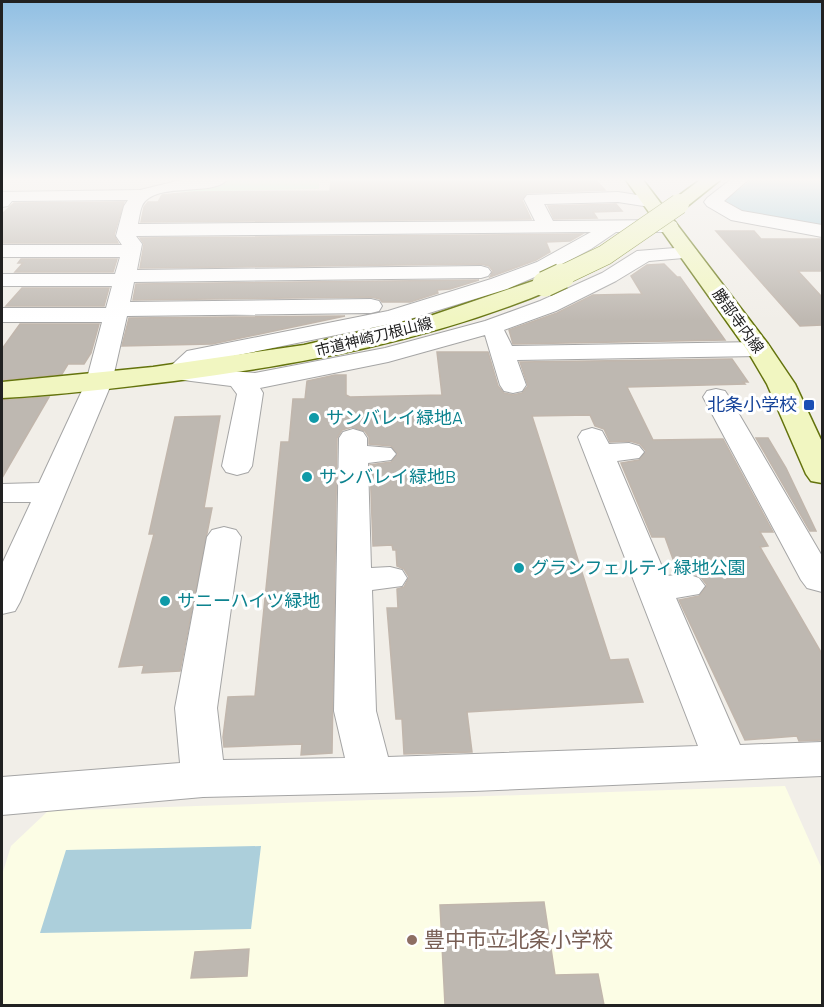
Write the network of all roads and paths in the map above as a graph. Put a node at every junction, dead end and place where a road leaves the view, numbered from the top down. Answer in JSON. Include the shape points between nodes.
{"nodes":[{"id":1,"x":131,"y":227,"type":"edge"},
{"id":2,"x":548,"y":227,"type":"edge"},
{"id":3,"x":610,"y":227,"type":"edge"},
{"id":4,"x":646,"y":227,"type":"edge"},
{"id":5,"x":670,"y":227,"type":"edge"},
{"id":6,"x":799,"y":227,"type":"edge"},
{"id":7,"x":822,"y":231,"type":"edge"},
{"id":8,"x":2,"y":237,"type":"edge"},
{"id":9,"x":129,"y":240,"type":"junction"},
{"id":10,"x":2,"y":251,"type":"edge"},
{"id":11,"x":688,"y":253,"type":"junction"},
{"id":12,"x":485,"y":269,"type":"junction"},
{"id":13,"x":125,"y":278,"type":"junction"},
{"id":14,"x":2,"y":279,"type":"edge"},
{"id":15,"x":116,"y":312,"type":"junction"},
{"id":16,"x":392,"y":317,"type":"junction"},
{"id":17,"x":6,"y":321,"type":"edge"},
{"id":18,"x":493,"y":326,"type":"junction"},
{"id":19,"x":759,"y":349,"type":"junction"},
{"id":20,"x":504,"y":353,"type":"junction"},
{"id":21,"x":176,"y":373,"type":"junction"},
{"id":22,"x":239,"y":380,"type":"junction"},
{"id":23,"x":99,"y":382,"type":"junction"},
{"id":24,"x":513,"y":385,"type":"dead end"},
{"id":25,"x":2,"y":390,"type":"edge"},
{"id":26,"x":716,"y":398,"type":"dead end"},
{"id":27,"x":606,"y":448,"type":"dead end"},
{"id":28,"x":362,"y":449,"type":"dead end"},
{"id":29,"x":820,"y":462,"type":"edge"},
{"id":30,"x":237,"y":466,"type":"dead end"},
{"id":31,"x":50,"y":492,"type":"junction"},
{"id":32,"x":2,"y":493,"type":"edge"},
{"id":33,"x":224,"y":537,"type":"dead end"},
{"id":34,"x":10,"y":565,"type":"edge"},
{"id":35,"x":390,"y":578,"type":"dead end"},
{"id":36,"x":354,"y":580,"type":"junction"},
{"id":37,"x":822,"y":581,"type":"edge"},
{"id":38,"x":2,"y":602,"type":"edge"},
{"id":39,"x":822,"y":759,"type":"edge"},
{"id":40,"x":725,"y":761,"type":"junction"},
{"id":41,"x":371,"y":776,"type":"junction"},
{"id":42,"x":203,"y":779,"type":"junction"},
{"id":43,"x":2,"y":796,"type":"edge"}],
"edges":[{"from":1,"to":9,"type":"street"},
{"from":2,"to":9,"type":"street","via":[[472,228],[473,242]]},
{"from":3,"to":12,"type":"street","via":[[574,250]]},
{"from":4,"to":21,"type":"street","name":"市道神崎刀根山線","bridge":true,"via":[[605,255],[545,284],[468,312],[380,337],[262,361]]},
{"from":5,"to":11,"type":"street","name":"勝部寺内線"},
{"from":6,"to":7,"type":"street"},
{"from":8,"to":9,"type":"street"},
{"from":9,"to":10,"type":"street"},
{"from":9,"to":13,"type":"street"},
{"from":11,"to":18,"type":"street","via":[[644,255],[589,287]]},
{"from":11,"to":19,"type":"street","name":"勝部寺内線"},
{"from":12,"to":13,"type":"street"},
{"from":12,"to":16,"type":"street"},
{"from":13,"to":14,"type":"street"},
{"from":13,"to":15,"type":"street"},
{"from":15,"to":16,"type":"street","via":[[378,306]]},
{"from":15,"to":17,"type":"street"},
{"from":15,"to":23,"type":"street"},
{"from":16,"to":21,"type":"street","via":[[196,356]]},
{"from":18,"to":20,"type":"street"},
{"from":18,"to":22,"type":"street","via":[[388,355],[255,381]]},
{"from":19,"to":20,"type":"street"},
{"from":19,"to":29,"type":"street","name":"勝部寺内線"},
{"from":20,"to":24,"type":"street"},
{"from":21,"to":22,"type":"street"},
{"from":21,"to":23,"type":"street","name":"市道神崎刀根山線"},
{"from":22,"to":30,"type":"street","via":[[250,393]]},
{"from":23,"to":25,"type":"street","name":"市道神崎刀根山線"},
{"from":23,"to":31,"type":"street"},
{"from":26,"to":37,"type":"street"},
{"from":27,"to":40,"type":"street","via":[[670,587]]},
{"from":28,"to":36,"type":"street"},
{"from":31,"to":32,"type":"street"},
{"from":31,"to":34,"type":"street"},
{"from":33,"to":42,"type":"street","via":[[196,708]]},
{"from":34,"to":38,"type":"street"},
{"from":35,"to":36,"type":"street"},
{"from":36,"to":41,"type":"street","via":[[356,711]]},
{"from":39,"to":40,"type":"street"},
{"from":40,"to":41,"type":"street"},
{"from":41,"to":42,"type":"street"},
{"from":42,"to":43,"type":"street"}]}
